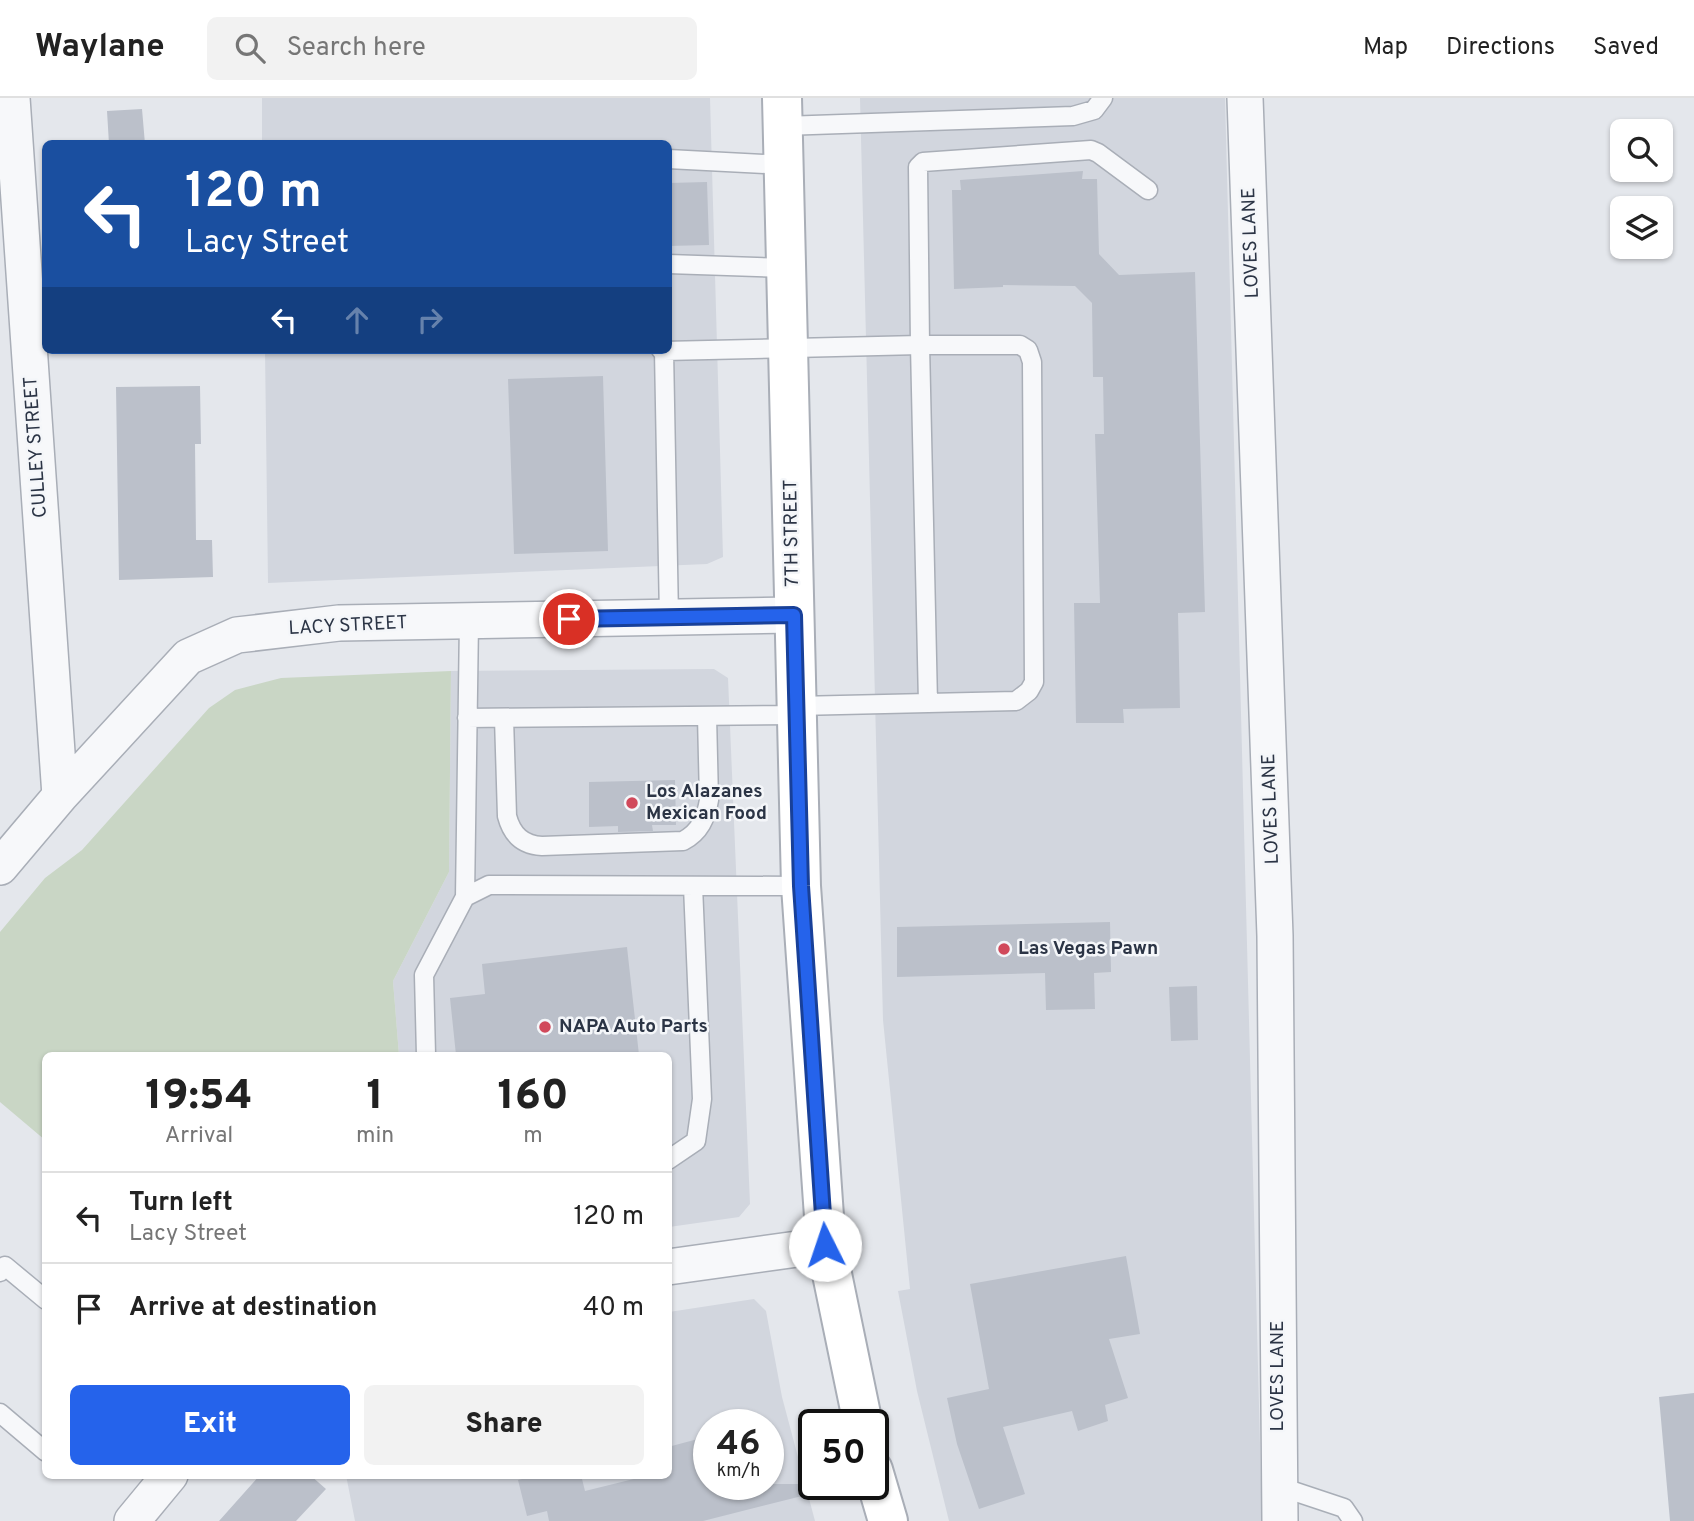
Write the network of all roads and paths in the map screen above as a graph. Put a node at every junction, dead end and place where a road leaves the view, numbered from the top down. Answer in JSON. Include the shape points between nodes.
{"nodes":[{"id":1,"x":12,"y":98,"type":"edge"},
{"id":2,"x":1103,"y":98,"type":"edge"},
{"id":3,"x":1245,"y":98,"type":"edge"},
{"id":4,"x":783,"y":112,"type":"edge"},
{"id":5,"x":672,"y":159,"type":"edge"},
{"id":6,"x":784,"y":165,"type":"junction"},
{"id":7,"x":1148,"y":190,"type":"dead end"},
{"id":8,"x":672,"y":264,"type":"edge"},
{"id":9,"x":786,"y":268,"type":"junction"},
{"id":10,"x":920,"y":345,"type":"junction"},
{"id":11,"x":788,"y":349,"type":"junction"},
{"id":12,"x":672,"y":350,"type":"edge"},
{"id":13,"x":662,"y":354,"type":"edge"},
{"id":14,"x":794,"y":615,"type":"junction"},
{"id":15,"x":669,"y":618,"type":"junction"},
{"id":16,"x":469,"y":621,"type":"junction"},
{"id":17,"x":928,"y":703,"type":"junction"},
{"id":18,"x":797,"y":710,"type":"junction"},
{"id":19,"x":708,"y":716,"type":"junction"},
{"id":20,"x":467,"y":718,"type":"junction"},
{"id":21,"x":504,"y":718,"type":"junction"},
{"id":22,"x":60,"y":796,"type":"junction"},
{"id":23,"x":0,"y":867,"type":"edge"},
{"id":24,"x":693,"y":886,"type":"junction"},
{"id":25,"x":801,"y":886,"type":"junction"},
{"id":26,"x":465,"y":897,"type":"junction"},
{"id":27,"x":426,"y":1052,"type":"edge"},
{"id":28,"x":672,"y":1157,"type":"edge"},
{"id":29,"x":825,"y":1245,"type":"junction"},
{"id":30,"x":672,"y":1267,"type":"edge"},
{"id":31,"x":0,"y":1272,"type":"edge"},
{"id":32,"x":42,"y":1297,"type":"edge"},
{"id":33,"x":860,"y":1409,"type":"edge"},
{"id":34,"x":0,"y":1413,"type":"edge"},
{"id":35,"x":42,"y":1449,"type":"edge"},
{"id":36,"x":167,"y":1479,"type":"edge"},
{"id":37,"x":1278,"y":1486,"type":"junction"},
{"id":38,"x":882,"y":1500,"type":"edge"},
{"id":39,"x":132,"y":1521,"type":"edge"},
{"id":40,"x":888,"y":1521,"type":"edge"},
{"id":41,"x":1280,"y":1521,"type":"edge"},
{"id":42,"x":1353,"y":1521,"type":"edge"}],
"edges":[{"from":1,"to":22,"type":"street","name":"CULLEY STREET"},
{"from":2,"to":4,"type":"lane","via":[[1094,110],[1073,116]]},
{"from":3,"to":37,"type":"street","name":"LOVES LANE","via":[[1275,936]]},
{"from":4,"to":6,"type":"main road","name":"7TH STREET"},
{"from":5,"to":6,"type":"lane"},
{"from":6,"to":9,"type":"main road","name":"7TH STREET"},
{"from":7,"to":10,"type":"lane","via":[[1091,150],[923,162],[917,176]]},
{"from":8,"to":9,"type":"lane"},
{"from":9,"to":11,"type":"main road","name":"7TH STREET"},
{"from":10,"to":11,"type":"lane"},
{"from":10,"to":17,"type":"lane"},
{"from":10,"to":17,"type":"lane","via":[[1020,345],[1028,350],[1032,362],[1034,682],[1016,701]]},
{"from":11,"to":12,"type":"lane"},
{"from":11,"to":14,"type":"main road","name":"7TH STREET"},
{"from":13,"to":15,"type":"lane"},
{"from":14,"to":15,"type":"street","name":"LACY STREET"},
{"from":14,"to":18,"type":"main road","name":"7TH STREET"},
{"from":15,"to":16,"type":"street","name":"LACY STREET"},
{"from":16,"to":20,"type":"lane"},
{"from":16,"to":22,"type":"street","name":"LACY STREET","via":[[339,623],[237,635],[188,657]]},
{"from":17,"to":18,"type":"lane"},
{"from":18,"to":19,"type":"lane"},
{"from":18,"to":25,"type":"main road","name":"7TH STREET"},
{"from":19,"to":21,"type":"lane"},
{"from":19,"to":21,"type":"lane","via":[[709,800],[707,813],[693,835],[683,841],[542,846],[523,842],[509,826]]},
{"from":20,"to":21,"type":"lane"},
{"from":20,"to":26,"type":"lane"},
{"from":22,"to":23,"type":"street","name":"LACY STREET"},
{"from":24,"to":25,"type":"lane"},
{"from":24,"to":26,"type":"lane","via":[[489,885]]},
{"from":24,"to":28,"type":"lane","via":[[702,1098],[696,1141]]},
{"from":25,"to":29,"type":"main road","name":"7TH STREET"},
{"from":26,"to":27,"type":"lane","via":[[425,975]]},
{"from":29,"to":30,"type":"street"},
{"from":29,"to":33,"type":"main road","name":"7TH STREET"},
{"from":31,"to":32,"type":"lane","via":[[5,1266]]},
{"from":34,"to":35,"type":"lane"},
{"from":36,"to":39,"type":"street"},
{"from":37,"to":41,"type":"street","name":"LOVES LANE"},
{"from":37,"to":42,"type":"lane","via":[[1344,1508]]},
{"from":38,"to":40,"type":"main road"}]}
